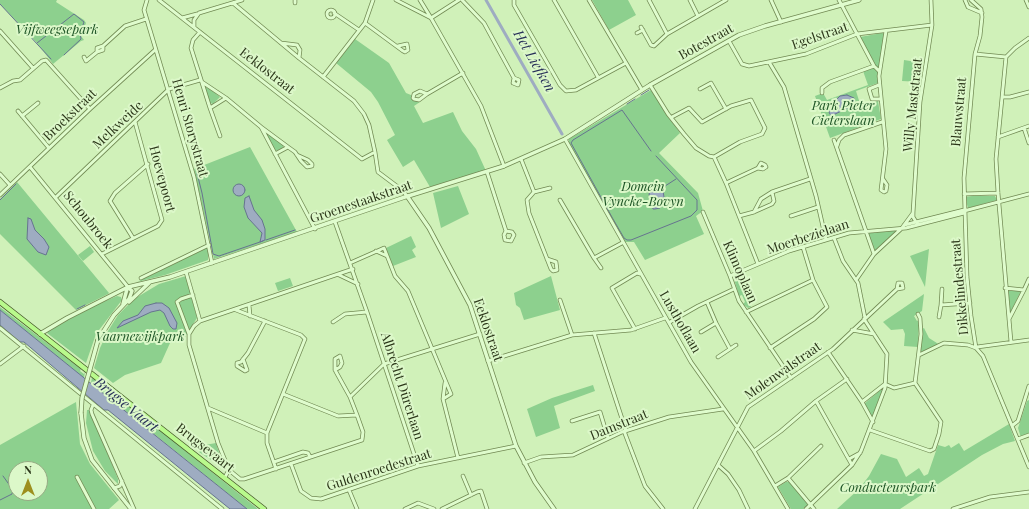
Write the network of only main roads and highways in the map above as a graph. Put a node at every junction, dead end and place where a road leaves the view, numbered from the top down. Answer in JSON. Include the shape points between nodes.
{"nodes":[{"id":1,"x":0,"y":302,"type":"edge"},
{"id":2,"x":264,"y":509,"type":"edge"}],
"edges":[{"from":1,"to":2,"type":"main road","name":"Brugsevaart"}]}
